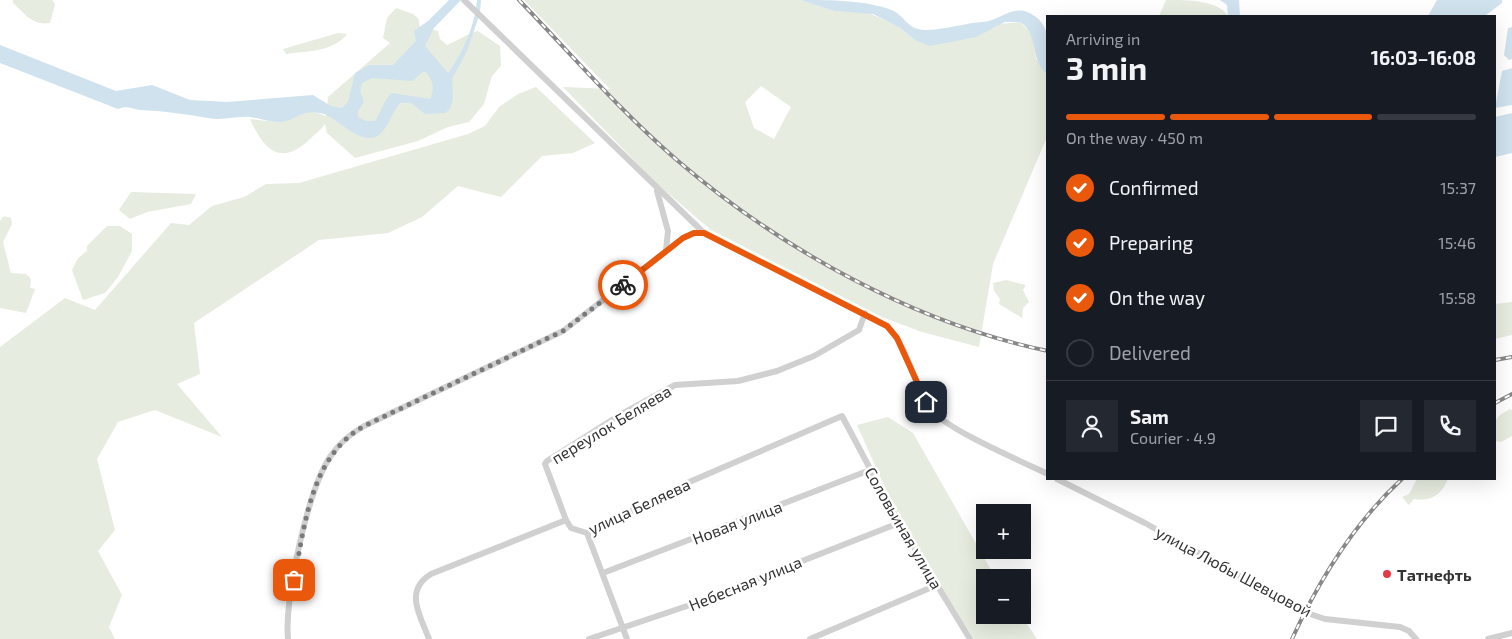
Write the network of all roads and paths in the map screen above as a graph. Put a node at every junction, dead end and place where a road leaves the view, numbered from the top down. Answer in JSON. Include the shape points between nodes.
{"nodes":[{"id":1,"x":464,"y":0,"type":"edge"},
{"id":2,"x":655,"y":188,"type":"junction"},
{"id":3,"x":704,"y":233,"type":"junction"},
{"id":4,"x":666,"y":250,"type":"junction"},
{"id":5,"x":865,"y":314,"type":"junction"},
{"id":6,"x":842,"y":416,"type":"joint"},
{"id":7,"x":870,"y":470,"type":"junction"},
{"id":8,"x":1046,"y":473,"type":"edge"},
{"id":9,"x":1059,"y":480,"type":"edge"},
{"id":10,"x":566,"y":520,"type":"junction"},
{"id":11,"x":899,"y":523,"type":"junction"},
{"id":12,"x":586,"y":533,"type":"junction"},
{"id":13,"x":603,"y":573,"type":"junction"},
{"id":14,"x":937,"y":585,"type":"junction"},
{"id":15,"x":624,"y":629,"type":"junction"},
{"id":16,"x":1512,"y":633,"type":"edge"},
{"id":17,"x":288,"y":639,"type":"edge"},
{"id":18,"x":429,"y":639,"type":"edge"},
{"id":19,"x":589,"y":639,"type":"edge"},
{"id":20,"x":627,"y":639,"type":"edge"},
{"id":21,"x":810,"y":639,"type":"edge"},
{"id":22,"x":970,"y":639,"type":"edge"},
{"id":23,"x":1416,"y":639,"type":"edge"},
{"id":24,"x":1488,"y":639,"type":"edge"}],
"edges":[{"from":1,"to":2,"type":"street"},
{"from":2,"to":3,"type":"street"},
{"from":2,"to":4,"type":"street","via":[[668,231]]},
{"from":3,"to":4,"type":"street","via":[[688,235]]},
{"from":3,"to":5,"type":"street"},
{"from":4,"to":17,"type":"street","via":[[563,331],[364,426],[343,440],[324,466],[311,501],[291,590]]},
{"from":5,"to":8,"type":"street","via":[[887,326],[897,338],[926,402],[938,418]]},
{"from":5,"to":10,"type":"street","name":"переулок Беляева","via":[[859,330],[814,356],[777,371],[738,381],[675,385],[620,415],[544,464]]},
{"from":6,"to":7,"type":"street","name":"Соловьиная улица"},
{"from":6,"to":12,"type":"street","name":"улица Беляева","via":[[687,483]]},
{"from":7,"to":11,"type":"street","name":"Соловьиная улица"},
{"from":7,"to":13,"type":"street","name":"Новая улица"},
{"from":9,"to":23,"type":"street","name":"улица Любы Шевцовой","via":[[1145,523],[1304,612],[1325,620],[1400,627]]},
{"from":10,"to":12,"type":"street","name":"улица Беляева","via":[[571,528]]},
{"from":10,"to":18,"type":"street","name":"улица Беляева","via":[[431,574],[417,590],[416,605]]},
{"from":11,"to":14,"type":"street","name":"Соловьиная улица"},
{"from":11,"to":15,"type":"street","name":"Небесная улица"},
{"from":12,"to":13,"type":"street"},
{"from":13,"to":15,"type":"street"},
{"from":14,"to":21,"type":"street"},
{"from":14,"to":22,"type":"street","name":"Соловьиная улица"},
{"from":15,"to":19,"type":"street","name":"Небесная улица"},
{"from":15,"to":20,"type":"street"},
{"from":16,"to":24,"type":"street"}]}
